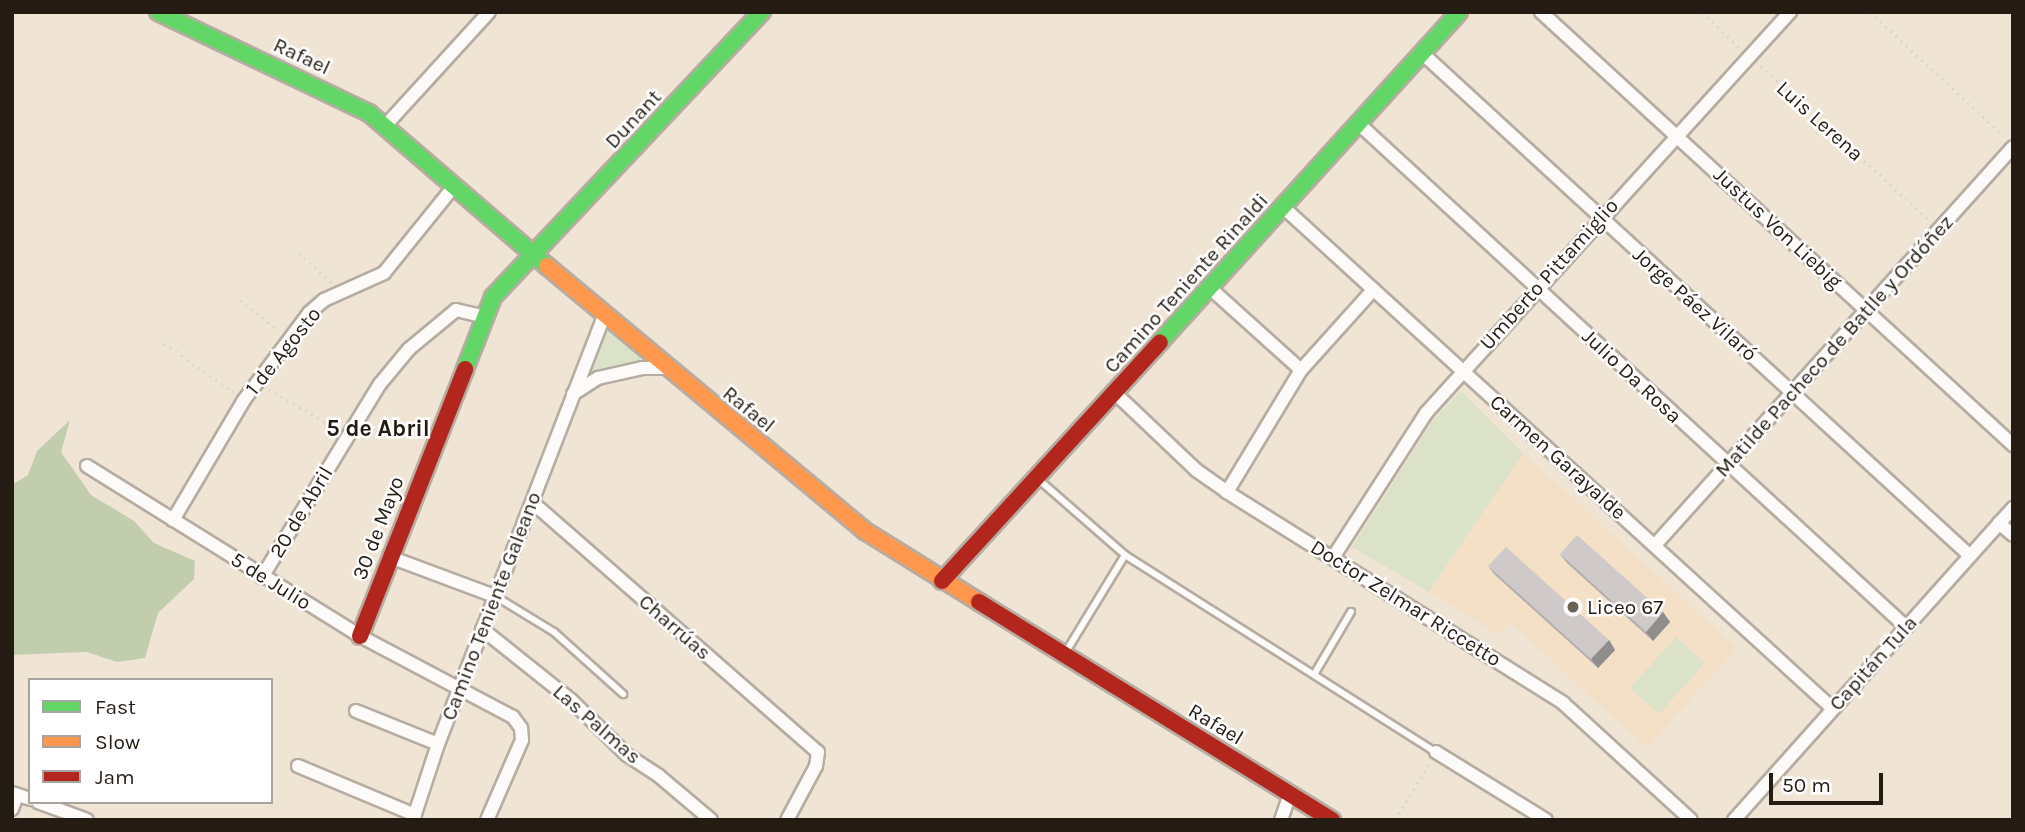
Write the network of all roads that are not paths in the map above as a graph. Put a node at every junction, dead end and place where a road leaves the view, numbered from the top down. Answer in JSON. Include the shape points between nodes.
{"nodes":[{"id":1,"x":158,"y":12,"type":"edge"},
{"id":2,"x":489,"y":12,"type":"edge"},
{"id":3,"x":762,"y":12,"type":"edge"},
{"id":4,"x":1459,"y":12,"type":"edge"},
{"id":5,"x":1541,"y":12,"type":"edge"},
{"id":6,"x":1790,"y":12,"type":"edge"},
{"id":7,"x":1422,"y":53,"type":"junction"},
{"id":8,"x":1359,"y":124,"type":"junction"},
{"id":9,"x":385,"y":126,"type":"junction"},
{"id":10,"x":1676,"y":135,"type":"junction"},
{"id":11,"x":2013,"y":145,"type":"edge"},
{"id":12,"x":455,"y":186,"type":"junction"},
{"id":13,"x":1283,"y":207,"type":"junction"},
{"id":14,"x":1600,"y":218,"type":"junction"},
{"id":15,"x":535,"y":254,"type":"junction"},
{"id":16,"x":1210,"y":288,"type":"junction"},
{"id":17,"x":1536,"y":288,"type":"junction"},
{"id":18,"x":1373,"y":290,"type":"junction"},
{"id":19,"x":1866,"y":310,"type":"junction"},
{"id":20,"x":483,"y":316,"type":"junction"},
{"id":21,"x":604,"y":316,"type":"junction"},
{"id":22,"x":665,"y":368,"type":"junction"},
{"id":23,"x":1301,"y":370,"type":"junction"},
{"id":24,"x":1462,"y":371,"type":"junction"},
{"id":25,"x":1793,"y":392,"type":"junction"},
{"id":26,"x":1115,"y":393,"type":"junction"},
{"id":27,"x":573,"y":394,"type":"junction"},
{"id":28,"x":2013,"y":445,"type":"edge"},
{"id":29,"x":1728,"y":464,"type":"junction"},
{"id":30,"x":87,"y":466,"type":"dead end"},
{"id":31,"x":1037,"y":478,"type":"junction"},
{"id":32,"x":1227,"y":492,"type":"junction"},
{"id":33,"x":531,"y":502,"type":"junction"},
{"id":34,"x":2013,"y":508,"type":"edge"},
{"id":35,"x":173,"y":520,"type":"junction"},
{"id":36,"x":1999,"y":523,"type":"junction"},
{"id":37,"x":2013,"y":535,"type":"edge"},
{"id":38,"x":1655,"y":545,"type":"junction"},
{"id":39,"x":1125,"y":555,"type":"junction"},
{"id":40,"x":1969,"y":555,"type":"junction"},
{"id":41,"x":1334,"y":556,"type":"junction"},
{"id":42,"x":390,"y":557,"type":"junction"},
{"id":43,"x":262,"y":577,"type":"junction"},
{"id":44,"x":942,"y":581,"type":"junction"},
{"id":45,"x":495,"y":596,"type":"junction"},
{"id":46,"x":1351,"y":612,"type":"dead end"},
{"id":47,"x":1906,"y":627,"type":"junction"},
{"id":48,"x":482,"y":629,"type":"junction"},
{"id":49,"x":360,"y":636,"type":"junction"},
{"id":50,"x":1064,"y":656,"type":"junction"},
{"id":51,"x":1315,"y":673,"type":"junction"},
{"id":52,"x":460,"y":686,"type":"junction"},
{"id":53,"x":623,"y":694,"type":"dead end"},
{"id":54,"x":1832,"y":708,"type":"junction"},
{"id":55,"x":356,"y":711,"type":"dead end"},
{"id":56,"x":438,"y":744,"type":"junction"},
{"id":57,"x":1436,"y":752,"type":"joint"},
{"id":58,"x":298,"y":766,"type":"dead end"},
{"id":59,"x":14,"y":794,"type":"edge"},
{"id":60,"x":1290,"y":794,"type":"junction"},
{"id":61,"x":43,"y":804,"type":"edge"},
{"id":62,"x":12,"y":809,"type":"edge"},
{"id":63,"x":414,"y":817,"type":"edge"},
{"id":64,"x":87,"y":820,"type":"edge"},
{"id":65,"x":486,"y":820,"type":"edge"},
{"id":66,"x":710,"y":820,"type":"edge"},
{"id":67,"x":787,"y":820,"type":"edge"},
{"id":68,"x":1281,"y":820,"type":"edge"},
{"id":69,"x":1332,"y":820,"type":"edge"},
{"id":70,"x":1546,"y":820,"type":"edge"},
{"id":71,"x":1691,"y":820,"type":"edge"},
{"id":72,"x":1734,"y":820,"type":"edge"}],
"edges":[{"from":1,"to":9,"type":"street","name":"Rafael","via":[[339,96]]},
{"from":2,"to":9,"type":"street"},
{"from":3,"to":15,"type":"street","name":"Dunant"},
{"from":4,"to":7,"type":"street","name":"Camino Teniente Rinaldi"},
{"from":5,"to":10,"type":"street","name":"Justus Von Liebig"},
{"from":6,"to":10,"type":"street","name":"Umberto Pittamiglio"},
{"from":7,"to":8,"type":"street","name":"Camino Teniente Rinaldi"},
{"from":7,"to":14,"type":"street","name":"Jorge Páez Vilaró"},
{"from":8,"to":13,"type":"street","name":"Camino Teniente Rinaldi"},
{"from":8,"to":17,"type":"street","name":"Julio Da Rosa"},
{"from":9,"to":12,"type":"street","name":"Rafael"},
{"from":10,"to":14,"type":"street","name":"Umberto Pittamiglio"},
{"from":10,"to":19,"type":"street","name":"Justus Von Liebig"},
{"from":11,"to":19,"type":"street","name":"Matilde Pacheco de Batlle y Ordóñez"},
{"from":12,"to":15,"type":"street","name":"Rafael"},
{"from":12,"to":35,"type":"street","name":"1 de Agosto","via":[[384,273],[324,300],[292,334],[244,400]]},
{"from":13,"to":16,"type":"street","name":"Camino Teniente Rinaldi"},
{"from":13,"to":18,"type":"street","name":"Carmen Garayalde"},
{"from":14,"to":17,"type":"street","name":"Umberto Pittamiglio"},
{"from":14,"to":25,"type":"street","name":"Jorge Páez Vilaró"},
{"from":15,"to":20,"type":"street","name":"30 de Mayo","via":[[493,298]]},
{"from":15,"to":21,"type":"street","name":"Rafael"},
{"from":16,"to":23,"type":"street"},
{"from":16,"to":26,"type":"street","name":"Camino Teniente Rinaldi"},
{"from":17,"to":24,"type":"street","name":"Umberto Pittamiglio"},
{"from":17,"to":29,"type":"street","name":"Julio Da Rosa"},
{"from":18,"to":23,"type":"street"},
{"from":18,"to":24,"type":"street","name":"Carmen Garayalde"},
{"from":19,"to":25,"type":"street","name":"Matilde Pacheco de Batlle y Ordóñez"},
{"from":19,"to":28,"type":"street","name":"Justus Von Liebig"},
{"from":20,"to":42,"type":"street","name":"30 de Mayo"},
{"from":20,"to":43,"type":"street","name":"20 de Abril","via":[[462,309],[447,315],[409,349],[348,436]]},
{"from":21,"to":22,"type":"street","name":"Rafael"},
{"from":21,"to":27,"type":"street","name":"Camino Teniente Galeano"},
{"from":22,"to":27,"type":"street","via":[[598,378]]},
{"from":22,"to":44,"type":"street","name":"Rafael","via":[[865,531]]},
{"from":23,"to":32,"type":"street"},
{"from":24,"to":38,"type":"street","name":"Carmen Garayalde"},
{"from":24,"to":41,"type":"street","name":"Umberto Pittamiglio","via":[[1426,413]]},
{"from":25,"to":29,"type":"street","name":"Matilde Pacheco de Batlle y Ordóñez"},
{"from":25,"to":40,"type":"street","name":"Jorge Páez Vilaró"},
{"from":26,"to":31,"type":"street","name":"Camino Teniente Rinaldi"},
{"from":26,"to":32,"type":"street","name":"Doctor Zelmar Riccetto","via":[[1196,470]]},
{"from":27,"to":33,"type":"street","name":"Camino Teniente Galeano"},
{"from":29,"to":38,"type":"street","name":"Matilde Pacheco de Batlle y Ordóñez"},
{"from":29,"to":47,"type":"street","name":"Julio Da Rosa"},
{"from":30,"to":35,"type":"street","name":"5 de Julio"},
{"from":31,"to":39,"type":"lane"},
{"from":31,"to":44,"type":"street","name":"Camino Teniente Rinaldi"},
{"from":32,"to":41,"type":"street","name":"Doctor Zelmar Riccetto"},
{"from":33,"to":45,"type":"street","name":"Camino Teniente Galeano"},
{"from":33,"to":67,"type":"street","name":"Charrúas","via":[[818,752],[816,766]]},
{"from":34,"to":36,"type":"street","name":"Capitán Tula"},
{"from":35,"to":43,"type":"street","name":"5 de Julio"},
{"from":36,"to":37,"type":"street"},
{"from":36,"to":40,"type":"street","name":"Capitán Tula"},
{"from":38,"to":54,"type":"street","name":"Carmen Garayalde"},
{"from":39,"to":50,"type":"lane"},
{"from":39,"to":51,"type":"lane"},
{"from":40,"to":47,"type":"street","name":"Capitán Tula"},
{"from":41,"to":71,"type":"street","name":"Doctor Zelmar Riccetto","via":[[1563,704]]},
{"from":42,"to":45,"type":"street"},
{"from":42,"to":49,"type":"street","name":"30 de Mayo"},
{"from":43,"to":49,"type":"street","name":"5 de Julio"},
{"from":44,"to":50,"type":"street","name":"Rafael"},
{"from":45,"to":48,"type":"street","name":"Camino Teniente Galeano"},
{"from":45,"to":53,"type":"lane","via":[[554,632]]},
{"from":46,"to":51,"type":"lane"},
{"from":47,"to":54,"type":"street","name":"Capitán Tula"},
{"from":48,"to":52,"type":"street","name":"Camino Teniente Galeano"},
{"from":48,"to":66,"type":"street","name":"Las Palmas"},
{"from":49,"to":52,"type":"street","name":"5 de Julio"},
{"from":50,"to":60,"type":"street","name":"Rafael"},
{"from":51,"to":57,"type":"lane"},
{"from":52,"to":56,"type":"street","name":"Camino Teniente Galeano"},
{"from":52,"to":65,"type":"street","name":"5 de Julio","via":[[513,717],[522,728],[522,740]]},
{"from":54,"to":72,"type":"street","name":"Capitán Tula"},
{"from":55,"to":56,"type":"street"},
{"from":56,"to":63,"type":"street","name":"Camino Teniente Galeano"},
{"from":57,"to":70,"type":"street"},
{"from":58,"to":63,"type":"street"},
{"from":59,"to":62,"type":"street"},
{"from":60,"to":68,"type":"street"},
{"from":60,"to":69,"type":"street","name":"Rafael"},
{"from":61,"to":64,"type":"street"}]}
